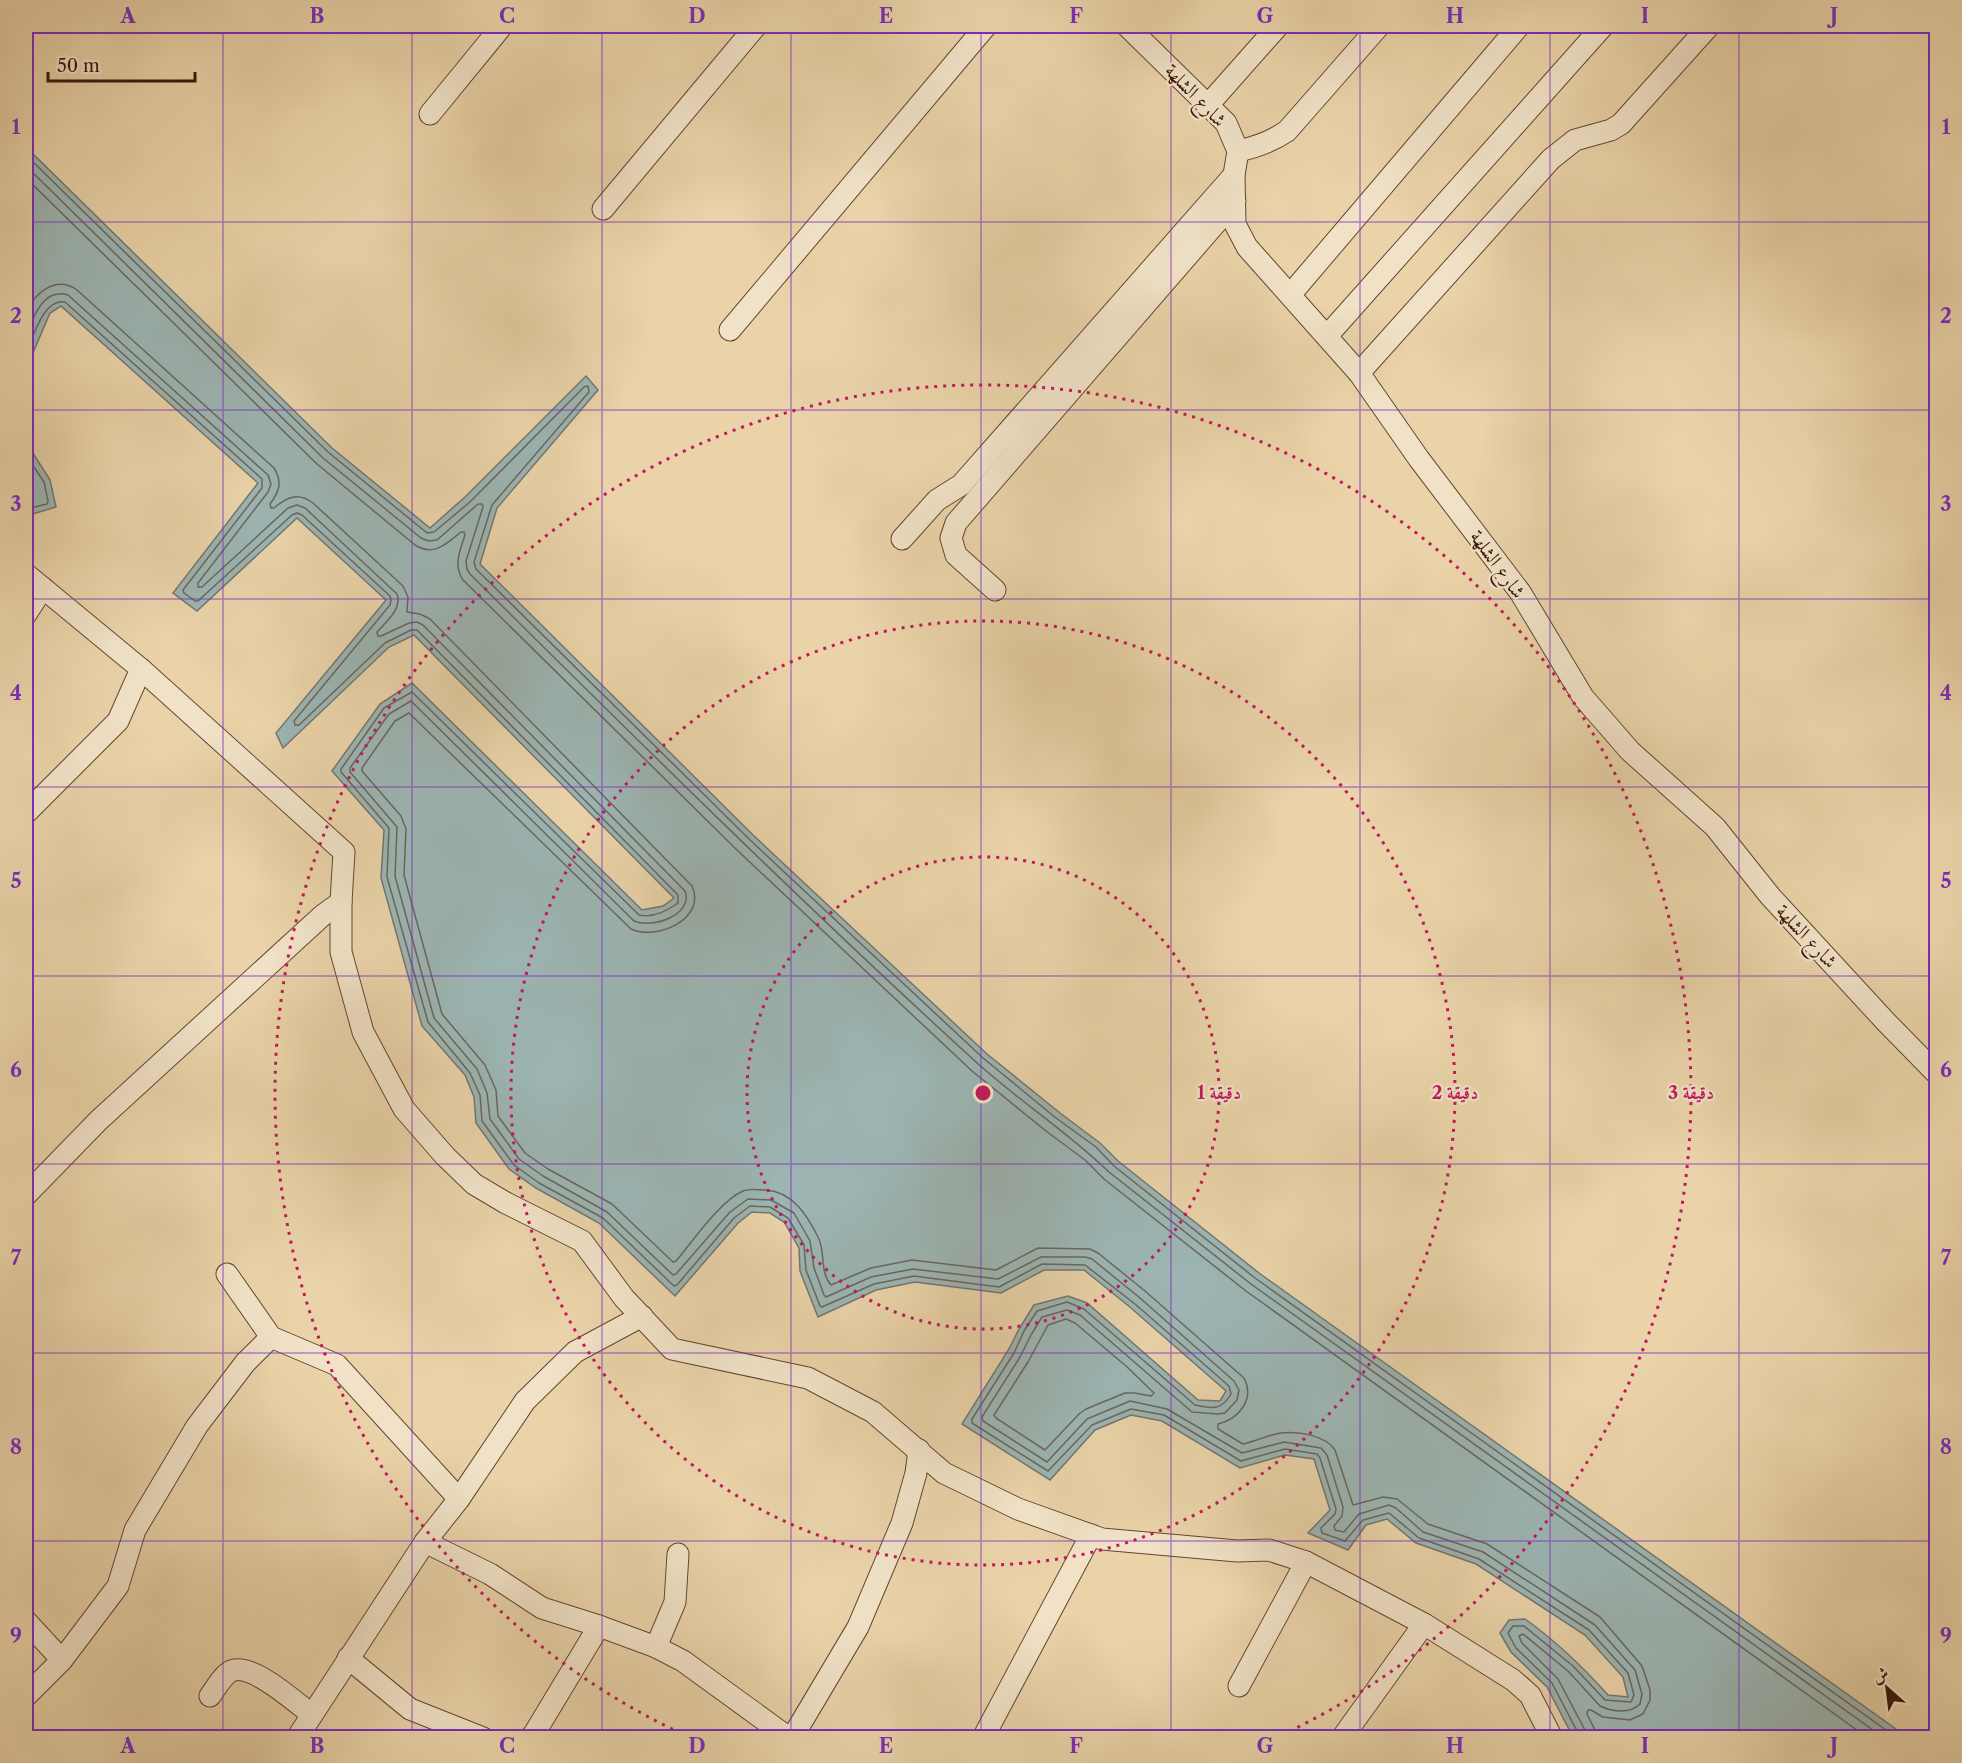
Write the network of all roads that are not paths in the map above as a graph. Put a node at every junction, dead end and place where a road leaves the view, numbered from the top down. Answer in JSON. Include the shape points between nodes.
{"nodes":[{"id":1,"x":502,"y":26,"type":"edge"},
{"id":2,"x":756,"y":26,"type":"edge"},
{"id":3,"x":986,"y":26,"type":"edge"},
{"id":4,"x":1127,"y":26,"type":"edge"},
{"id":5,"x":1278,"y":26,"type":"edge"},
{"id":6,"x":1379,"y":26,"type":"edge"},
{"id":7,"x":1519,"y":26,"type":"edge"},
{"id":8,"x":1603,"y":26,"type":"edge"},
{"id":9,"x":1709,"y":26,"type":"edge"},
{"id":10,"x":1208,"y":105,"type":"junction"},
{"id":11,"x":430,"y":114,"type":"dead end"},
{"id":12,"x":1238,"y":152,"type":"junction"},
{"id":13,"x":1234,"y":175,"type":"junction"},
{"id":14,"x":1235,"y":201,"type":"junction"},
{"id":15,"x":603,"y":209,"type":"dead end"},
{"id":16,"x":1290,"y":295,"type":"junction"},
{"id":17,"x":730,"y":330,"type":"dead end"},
{"id":18,"x":1327,"y":336,"type":"junction"},
{"id":19,"x":1359,"y":373,"type":"junction"},
{"id":20,"x":902,"y":538,"type":"dead end"},
{"id":21,"x":26,"y":574,"type":"edge"},
{"id":22,"x":44,"y":588,"type":"junction"},
{"id":23,"x":995,"y":590,"type":"dead end"},
{"id":24,"x":26,"y":614,"type":"edge"},
{"id":25,"x":141,"y":669,"type":"junction"},
{"id":26,"x":26,"y":813,"type":"edge"},
{"id":27,"x":340,"y":902,"type":"junction"},
{"id":28,"x":1936,"y":1073,"type":"edge"},
{"id":29,"x":26,"y":1195,"type":"edge"},
{"id":30,"x":226,"y":1274,"type":"dead end"},
{"id":31,"x":642,"y":1316,"type":"junction"},
{"id":32,"x":271,"y":1337,"type":"junction"},
{"id":33,"x":919,"y":1450,"type":"junction"},
{"id":34,"x":459,"y":1498,"type":"junction"},
{"id":35,"x":1091,"y":1535,"type":"junction"},
{"id":36,"x":425,"y":1542,"type":"junction"},
{"id":37,"x":678,"y":1554,"type":"dead end"},
{"id":38,"x":1306,"y":1562,"type":"junction"},
{"id":39,"x":26,"y":1621,"type":"edge"},
{"id":40,"x":1424,"y":1624,"type":"junction"},
{"id":41,"x":599,"y":1626,"type":"junction"},
{"id":42,"x":656,"y":1647,"type":"junction"},
{"id":43,"x":348,"y":1658,"type":"junction"},
{"id":44,"x":62,"y":1660,"type":"junction"},
{"id":45,"x":1239,"y":1686,"type":"dead end"},
{"id":46,"x":26,"y":1696,"type":"edge"},
{"id":47,"x":210,"y":1696,"type":"dead end"},
{"id":48,"x":311,"y":1714,"type":"junction"},
{"id":49,"x":459,"y":1734,"type":"edge"},
{"id":50,"x":297,"y":1737,"type":"edge"},
{"id":51,"x":483,"y":1737,"type":"edge"},
{"id":52,"x":530,"y":1737,"type":"edge"},
{"id":53,"x":790,"y":1737,"type":"edge"},
{"id":54,"x":983,"y":1737,"type":"edge"},
{"id":55,"x":1342,"y":1737,"type":"edge"},
{"id":56,"x":1552,"y":1737,"type":"edge"}],
"edges":[{"from":1,"to":11,"type":"street"},
{"from":2,"to":15,"type":"street"},
{"from":3,"to":17,"type":"street"},
{"from":4,"to":10,"type":"street","name":"شارع الشلهة"},
{"from":5,"to":10,"type":"street"},
{"from":6,"to":12,"type":"street","via":[[1287,131],[1259,147]]},
{"from":7,"to":16,"type":"street"},
{"from":8,"to":18,"type":"street"},
{"from":9,"to":19,"type":"street","via":[[1621,124],[1575,140],[1551,159]]},
{"from":10,"to":12,"type":"street","name":"شارع الشلهة","via":[[1226,123]]},
{"from":12,"to":13,"type":"street","name":"شارع الشلهة"},
{"from":13,"to":14,"type":"street","name":"شارع الشلهة"},
{"from":13,"to":20,"type":"street","via":[[961,485],[937,500]]},
{"from":14,"to":16,"type":"street","name":"شارع الشلهة","via":[[1235,224],[1247,247]]},
{"from":14,"to":23,"type":"street","via":[[956,523],[951,538],[956,555]]},
{"from":16,"to":18,"type":"street","name":"شارع الشلهة"},
{"from":18,"to":19,"type":"street","name":"شارع الشلهة"},
{"from":19,"to":28,"type":"street","name":"شارع الشلهة","via":[[1520,592],[1583,697],[1630,751],[1715,827],[1770,896]]},
{"from":21,"to":22,"type":"street"},
{"from":22,"to":24,"type":"street"},
{"from":22,"to":25,"type":"street"},
{"from":25,"to":26,"type":"street","via":[[118,720]]},
{"from":25,"to":27,"type":"street","via":[[344,852]]},
{"from":27,"to":29,"type":"street","via":[[99,1120]]},
{"from":27,"to":31,"type":"street","via":[[340,952],[363,1032],[404,1108],[474,1184],[582,1241]]},
{"from":30,"to":32,"type":"street"},
{"from":31,"to":33,"type":"street","via":[[672,1348],[808,1378],[873,1412]]},
{"from":31,"to":34,"type":"street","via":[[575,1352],[525,1401]]},
{"from":32,"to":34,"type":"street","via":[[337,1365]]},
{"from":32,"to":44,"type":"street","via":[[245,1363],[197,1426],[135,1530],[118,1586]]},
{"from":33,"to":35,"type":"street","via":[[944,1473],[975,1489]]},
{"from":33,"to":53,"type":"street","via":[[902,1523],[858,1627]]},
{"from":34,"to":36,"type":"street"},
{"from":35,"to":38,"type":"street","via":[[1237,1551],[1269,1550]]},
{"from":35,"to":54,"type":"street"},
{"from":36,"to":41,"type":"street","via":[[490,1574],[542,1608]]},
{"from":36,"to":43,"type":"street"},
{"from":37,"to":42,"type":"street","via":[[675,1602]]},
{"from":38,"to":40,"type":"street"},
{"from":38,"to":45,"type":"street"},
{"from":39,"to":44,"type":"street"},
{"from":40,"to":55,"type":"street"},
{"from":40,"to":56,"type":"street","via":[[1513,1680],[1530,1695]]},
{"from":41,"to":42,"type":"street"},
{"from":41,"to":52,"type":"street"},
{"from":42,"to":53,"type":"street","via":[[683,1661]]},
{"from":43,"to":48,"type":"street"},
{"from":43,"to":49,"type":"street","via":[[410,1709]]},
{"from":44,"to":46,"type":"street"},
{"from":47,"to":48,"type":"street","via":[[224,1677],[244,1669],[257,1674]]},
{"from":48,"to":50,"type":"street"},
{"from":49,"to":51,"type":"street"}]}
